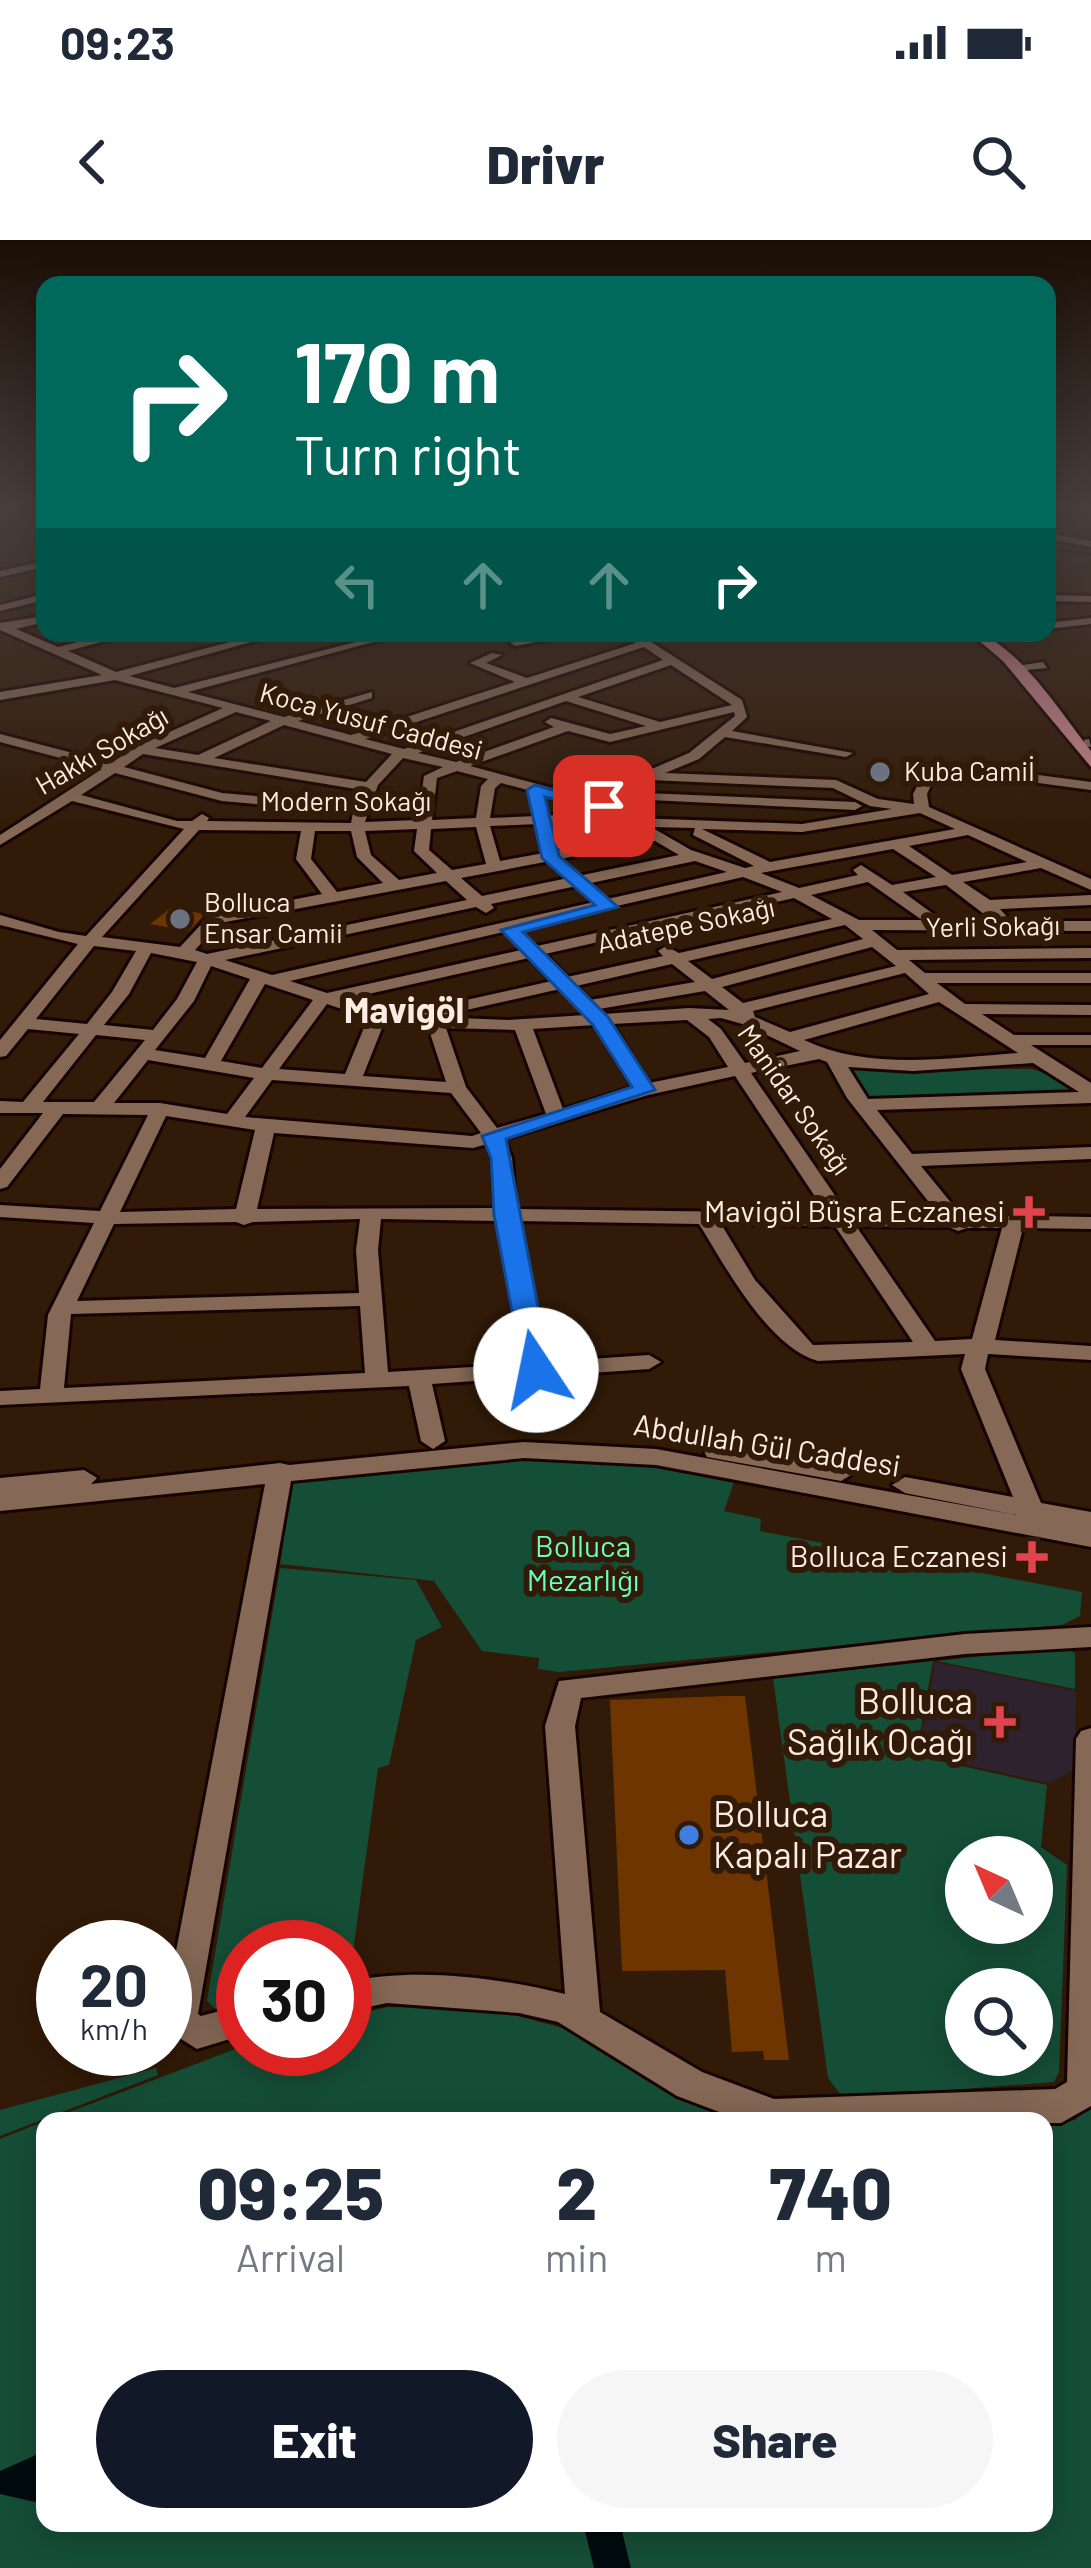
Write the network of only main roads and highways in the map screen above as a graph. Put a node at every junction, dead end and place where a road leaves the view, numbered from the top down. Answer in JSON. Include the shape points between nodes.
{"nodes":[{"id":1,"x":991,"y":642,"type":"edge"},
{"id":2,"x":1004,"y":642,"type":"edge"},
{"id":3,"x":1029,"y":666,"type":"junction"},
{"id":4,"x":1090,"y":744,"type":"edge"},
{"id":5,"x":1091,"y":761,"type":"edge"}],
"edges":[{"from":1,"to":3,"type":"main road"},
{"from":2,"to":3,"type":"main road"},
{"from":3,"to":4,"type":"main road"},
{"from":3,"to":5,"type":"main road"}]}
